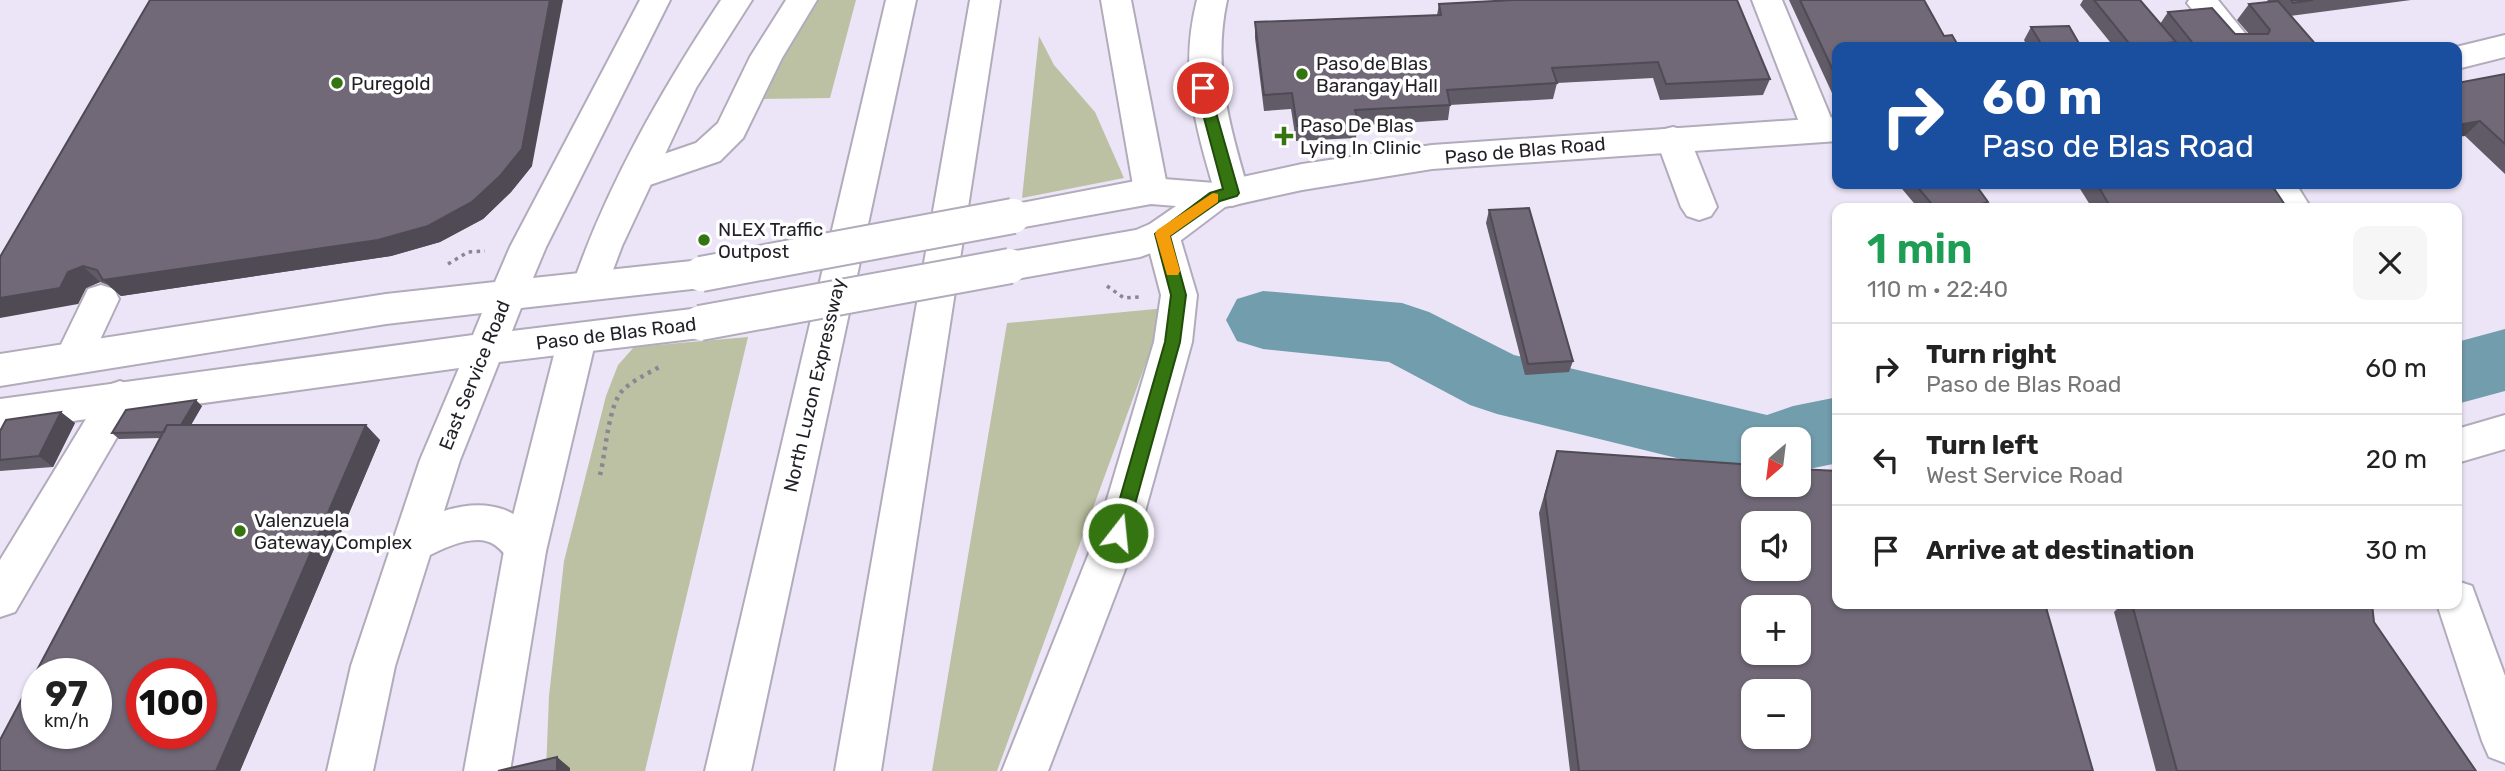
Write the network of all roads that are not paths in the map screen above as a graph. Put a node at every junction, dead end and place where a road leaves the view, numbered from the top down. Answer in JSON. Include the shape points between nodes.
{"nodes":[{"id":1,"x":655,"y":0,"type":"edge"},
{"id":2,"x":737,"y":0,"type":"edge"},
{"id":3,"x":802,"y":0,"type":"edge"},
{"id":4,"x":901,"y":0,"type":"edge"},
{"id":5,"x":985,"y":0,"type":"edge"},
{"id":6,"x":1116,"y":0,"type":"edge"},
{"id":7,"x":1212,"y":0,"type":"edge"},
{"id":8,"x":1767,"y":0,"type":"edge"},
{"id":9,"x":2203,"y":3,"type":"dead end"},
{"id":10,"x":2236,"y":42,"type":"edge"},
{"id":11,"x":2505,"y":46,"type":"edge"},
{"id":12,"x":2462,"y":57,"type":"edge"},
{"id":13,"x":1828,"y":130,"type":"edge"},
{"id":14,"x":1673,"y":139,"type":"junction"},
{"id":15,"x":638,"y":176,"type":"junction"},
{"id":16,"x":1151,"y":191,"type":"junction"},
{"id":17,"x":1223,"y":195,"type":"junction"},
{"id":18,"x":1699,"y":207,"type":"dead end"},
{"id":19,"x":1163,"y":234,"type":"junction"},
{"id":20,"x":591,"y":284,"type":"junction"},
{"id":21,"x":506,"y":294,"type":"junction"},
{"id":22,"x":100,"y":299,"type":"edge"},
{"id":23,"x":577,"y":339,"type":"junction"},
{"id":24,"x":485,"y":349,"type":"junction"},
{"id":25,"x":73,"y":359,"type":"junction"},
{"id":26,"x":0,"y":370,"type":"edge"},
{"id":27,"x":120,"y":397,"type":"junction"},
{"id":28,"x":0,"y":415,"type":"edge"},
{"id":29,"x":2505,"y":432,"type":"edge"},
{"id":30,"x":2462,"y":445,"type":"edge"},
{"id":31,"x":412,"y":544,"type":"junction"},
{"id":32,"x":525,"y":551,"type":"junction"},
{"id":33,"x":0,"y":598,"type":"edge"},
{"id":34,"x":2460,"y":609,"type":"edge"},
{"id":35,"x":2505,"y":741,"type":"edge"},
{"id":36,"x":350,"y":771,"type":"edge"},
{"id":37,"x":487,"y":771,"type":"edge"},
{"id":38,"x":728,"y":771,"type":"edge"},
{"id":39,"x":858,"y":771,"type":"edge"},
{"id":40,"x":1026,"y":771,"type":"edge"}],
"edges":[{"from":1,"to":21,"type":"main road","name":"East Service Road"},
{"from":2,"to":15,"type":"main road","via":[[681,86]]},
{"from":3,"to":15,"type":"main road","via":[[766,57],[731,130],[708,152]]},
{"from":4,"to":38,"type":"main road","name":"North Luzon Expressway"},
{"from":5,"to":39,"type":"main road"},
{"from":6,"to":16,"type":"main road"},
{"from":7,"to":17,"type":"main road","via":[[1203,88]]},
{"from":8,"to":13,"type":"main road"},
{"from":9,"to":10,"type":"main road"},
{"from":11,"to":12,"type":"main road"},
{"from":13,"to":14,"type":"main road","name":"Paso de Blas Road"},
{"from":14,"to":17,"type":"main road","name":"Paso de Blas Road","via":[[1432,157],[1302,177]]},
{"from":14,"to":18,"type":"main road"},
{"from":15,"to":20,"type":"main road"},
{"from":16,"to":17,"type":"main road","name":"Paso de Blas Road"},
{"from":16,"to":19,"type":"main road"},
{"from":16,"to":20,"type":"main road","name":"Paso de Blas Road","bridge":true,"via":[[701,274]]},
{"from":17,"to":19,"type":"main road","name":"Paso de Blas Road"},
{"from":19,"to":23,"type":"main road","name":"Paso de Blas Road","bridge":true,"via":[[1140,243],[700,323]]},
{"from":19,"to":40,"type":"main road","via":[[1179,295],[1173,342],[1118,533]]},
{"from":20,"to":21,"type":"main road","name":"Paso de Blas Road"},
{"from":20,"to":23,"type":"main road"},
{"from":21,"to":24,"type":"main road","name":"East Service Road"},
{"from":21,"to":25,"type":"main road","name":"Paso de Blas Road"},
{"from":22,"to":25,"type":"main road"},
{"from":23,"to":24,"type":"main road","name":"Paso de Blas Road"},
{"from":23,"to":32,"type":"main road"},
{"from":24,"to":27,"type":"main road","name":"Paso de Blas Road"},
{"from":24,"to":31,"type":"main road","name":"East Service Road"},
{"from":25,"to":26,"type":"main road","name":"Paso de Blas Road"},
{"from":27,"to":28,"type":"main road","name":"Paso de Blas Road"},
{"from":27,"to":33,"type":"main road"},
{"from":29,"to":30,"type":"main road"},
{"from":31,"to":32,"type":"main road","via":[[446,527],[480,522],[509,531]]},
{"from":31,"to":36,"type":"main road","name":"East Service Road","via":[[373,666]]},
{"from":32,"to":37,"type":"main road"},
{"from":34,"to":35,"type":"main road"}]}
